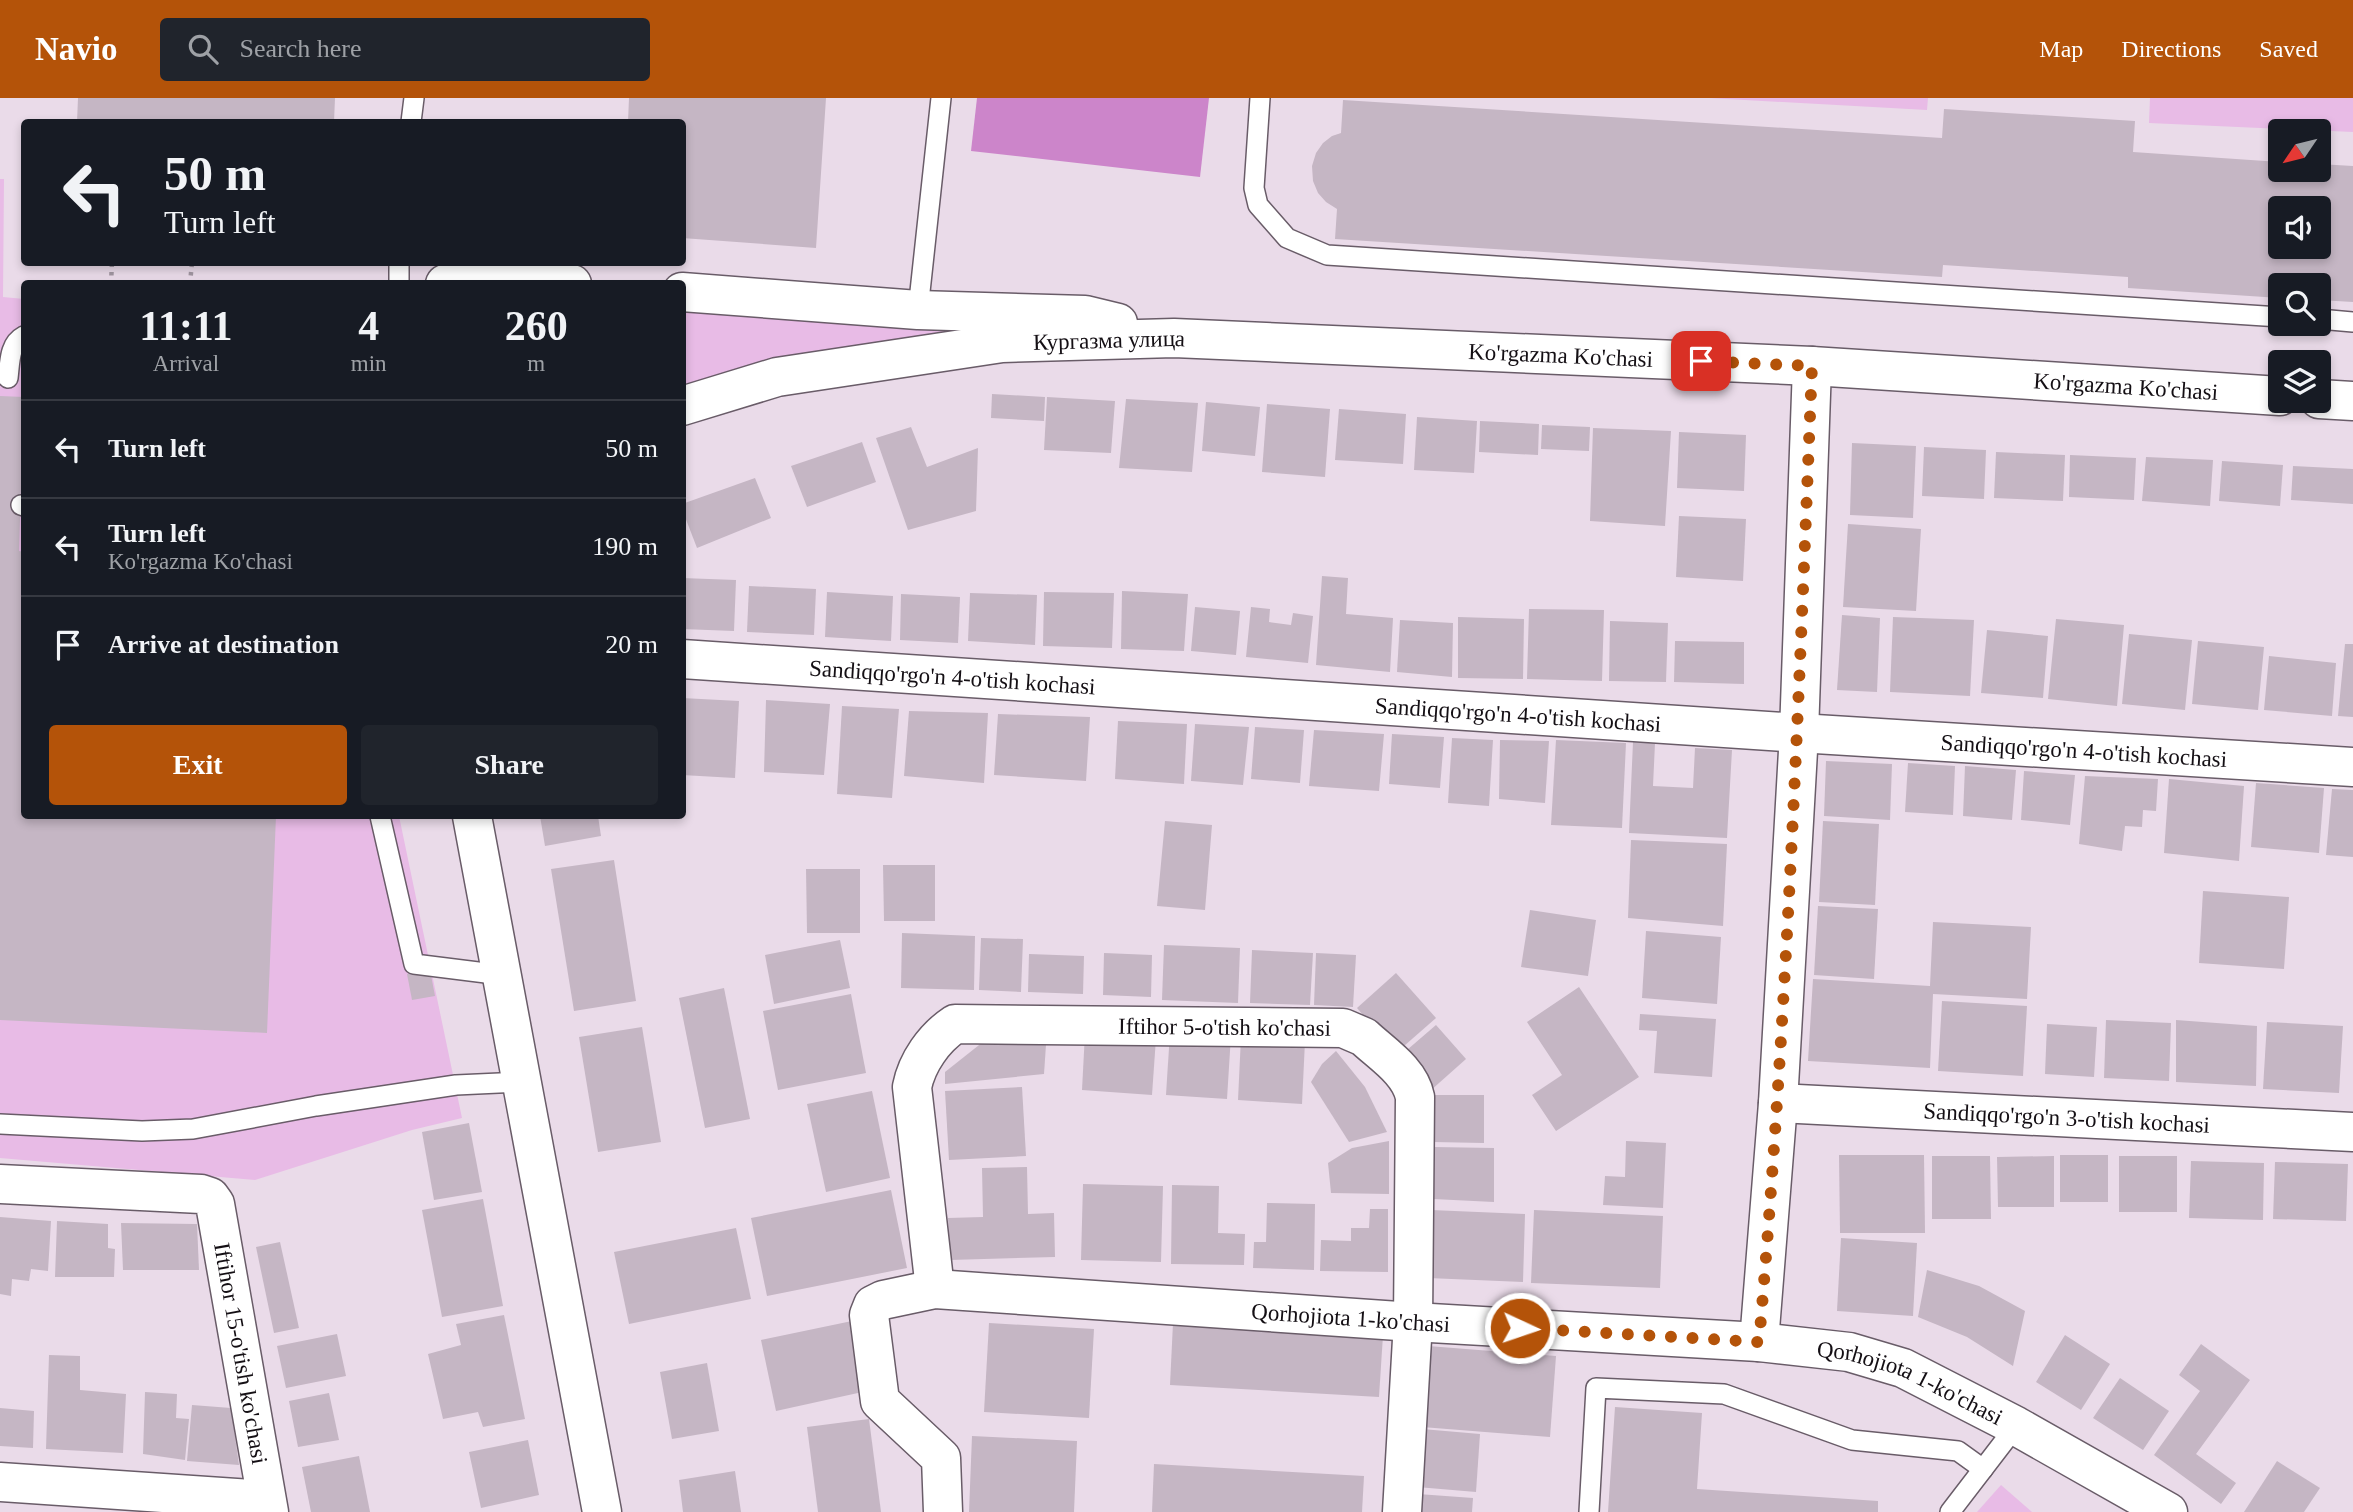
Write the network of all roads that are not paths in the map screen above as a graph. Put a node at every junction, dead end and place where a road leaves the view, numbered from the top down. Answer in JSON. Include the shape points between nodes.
{"nodes":[{"id":1,"x":414,"y":98,"type":"edge"},
{"id":2,"x":941,"y":98,"type":"edge"},
{"id":3,"x":1261,"y":98,"type":"edge"},
{"id":4,"x":411,"y":119,"type":"edge"},
{"id":5,"x":460,"y":280,"type":"edge"},
{"id":6,"x":510,"y":280,"type":"edge"},
{"id":7,"x":686,"y":292,"type":"edge"},
{"id":8,"x":918,"y":310,"type":"junction"},
{"id":9,"x":2268,"y":316,"type":"edge"},
{"id":10,"x":2331,"y":320,"type":"edge"},
{"id":11,"x":2353,"y":322,"type":"edge"},
{"id":12,"x":21,"y":338,"type":"edge"},
{"id":13,"x":1174,"y":338,"type":"junction"},
{"id":14,"x":1812,"y":366,"type":"junction"},
{"id":15,"x":11,"y":378,"type":"edge"},
{"id":16,"x":2268,"y":395,"type":"edge"},
{"id":17,"x":2331,"y":400,"type":"edge"},
{"id":18,"x":2353,"y":401,"type":"edge"},
{"id":19,"x":686,"y":405,"type":"edge"},
{"id":20,"x":686,"y":659,"type":"edge"},
{"id":21,"x":1799,"y":733,"type":"junction"},
{"id":22,"x":2353,"y":766,"type":"edge"},
{"id":23,"x":381,"y":819,"type":"edge"},
{"id":24,"x":473,"y":819,"type":"edge"},
{"id":25,"x":502,"y":975,"type":"junction"},
{"id":26,"x":522,"y":1082,"type":"junction"},
{"id":27,"x":1778,"y":1103,"type":"junction"},
{"id":28,"x":0,"y":1124,"type":"edge"},
{"id":29,"x":2353,"y":1132,"type":"edge"},
{"id":30,"x":0,"y":1184,"type":"edge"},
{"id":31,"x":935,"y":1289,"type":"junction"},
{"id":32,"x":1413,"y":1322,"type":"junction"},
{"id":33,"x":1759,"y":1342,"type":"junction"},
{"id":34,"x":2016,"y":1426,"type":"junction"},
{"id":35,"x":1983,"y":1469,"type":"junction"},
{"id":36,"x":0,"y":1482,"type":"edge"},
{"id":37,"x":267,"y":1506,"type":"edge"},
{"id":38,"x":602,"y":1512,"type":"edge"},
{"id":39,"x":943,"y":1512,"type":"edge"},
{"id":40,"x":1402,"y":1512,"type":"edge"},
{"id":41,"x":1589,"y":1512,"type":"edge"},
{"id":42,"x":1950,"y":1512,"type":"edge"},
{"id":43,"x":2168,"y":1512,"type":"edge"}],
"edges":[{"from":1,"to":4,"type":"lane"},
{"from":2,"to":8,"type":"lane"},
{"from":3,"to":9,"type":"lane","via":[[1254,188],[1258,205],[1287,238],[1327,255]]},
{"from":5,"to":6,"type":"street","via":[[478,275]]},
{"from":7,"to":8,"type":"street","name":"Кургазма улица"},
{"from":8,"to":13,"type":"street","name":"Кургазма улица","via":[[1085,315]]},
{"from":10,"to":11,"type":"lane"},
{"from":12,"to":15,"type":"lane","via":[[12,349]]},
{"from":13,"to":14,"type":"street","name":"Ko'rgazma Ko'chasi"},
{"from":13,"to":19,"type":"street","name":"Кургазма улица","via":[[1002,343],[777,377]]},
{"from":14,"to":16,"type":"street","name":"Ko'rgazma Ko'chasi"},
{"from":14,"to":21,"type":"street"},
{"from":17,"to":18,"type":"street"},
{"from":20,"to":21,"type":"street","name":"Sandiqqo'rgo'n 4-o'tish kochasi"},
{"from":21,"to":22,"type":"street","name":"Sandiqqo'rgo'n 4-o'tish kochasi"},
{"from":21,"to":27,"type":"street"},
{"from":23,"to":25,"type":"lane","via":[[415,964]]},
{"from":24,"to":25,"type":"street"},
{"from":25,"to":26,"type":"street"},
{"from":26,"to":28,"type":"lane","via":[[456,1085],[193,1129]]},
{"from":26,"to":38,"type":"street"},
{"from":27,"to":29,"type":"street","name":"Sandiqqo'rgo'n 3-o'tish kochasi"},
{"from":27,"to":33,"type":"street"},
{"from":30,"to":37,"type":"street","name":"Iftihor 15-o'tish ko'chasi","via":[[210,1197],[215,1204]]},
{"from":31,"to":32,"type":"street","name":"Qorhojiota 1-ko'chasi"},
{"from":31,"to":32,"type":"street","name":"Iftihor 5-o'tish ko'chasi","via":[[912,1087],[915,1071],[940,1034],[955,1024],[1343,1028],[1364,1037],[1413,1086]]},
{"from":31,"to":39,"type":"street","name":"Qorhojiota 1-ko'chasi","via":[[883,1300],[873,1305],[869,1315],[880,1401],[940,1458]]},
{"from":32,"to":33,"type":"street","name":"Qorhojiota 1-ko'chasi"},
{"from":32,"to":40,"type":"street","name":"Iftihor 5-o'tish ko'chasi"},
{"from":33,"to":34,"type":"street","name":"Qorhojiota 1-ko'chasi","via":[[1849,1352],[1903,1368]]},
{"from":34,"to":35,"type":"lane"},
{"from":34,"to":43,"type":"street","name":"Qorhojiota 1-ko'chasi"},
{"from":35,"to":41,"type":"lane","via":[[1958,1451],[1852,1440],[1724,1394],[1596,1388]]},
{"from":35,"to":42,"type":"lane"},
{"from":36,"to":37,"type":"street"}]}
